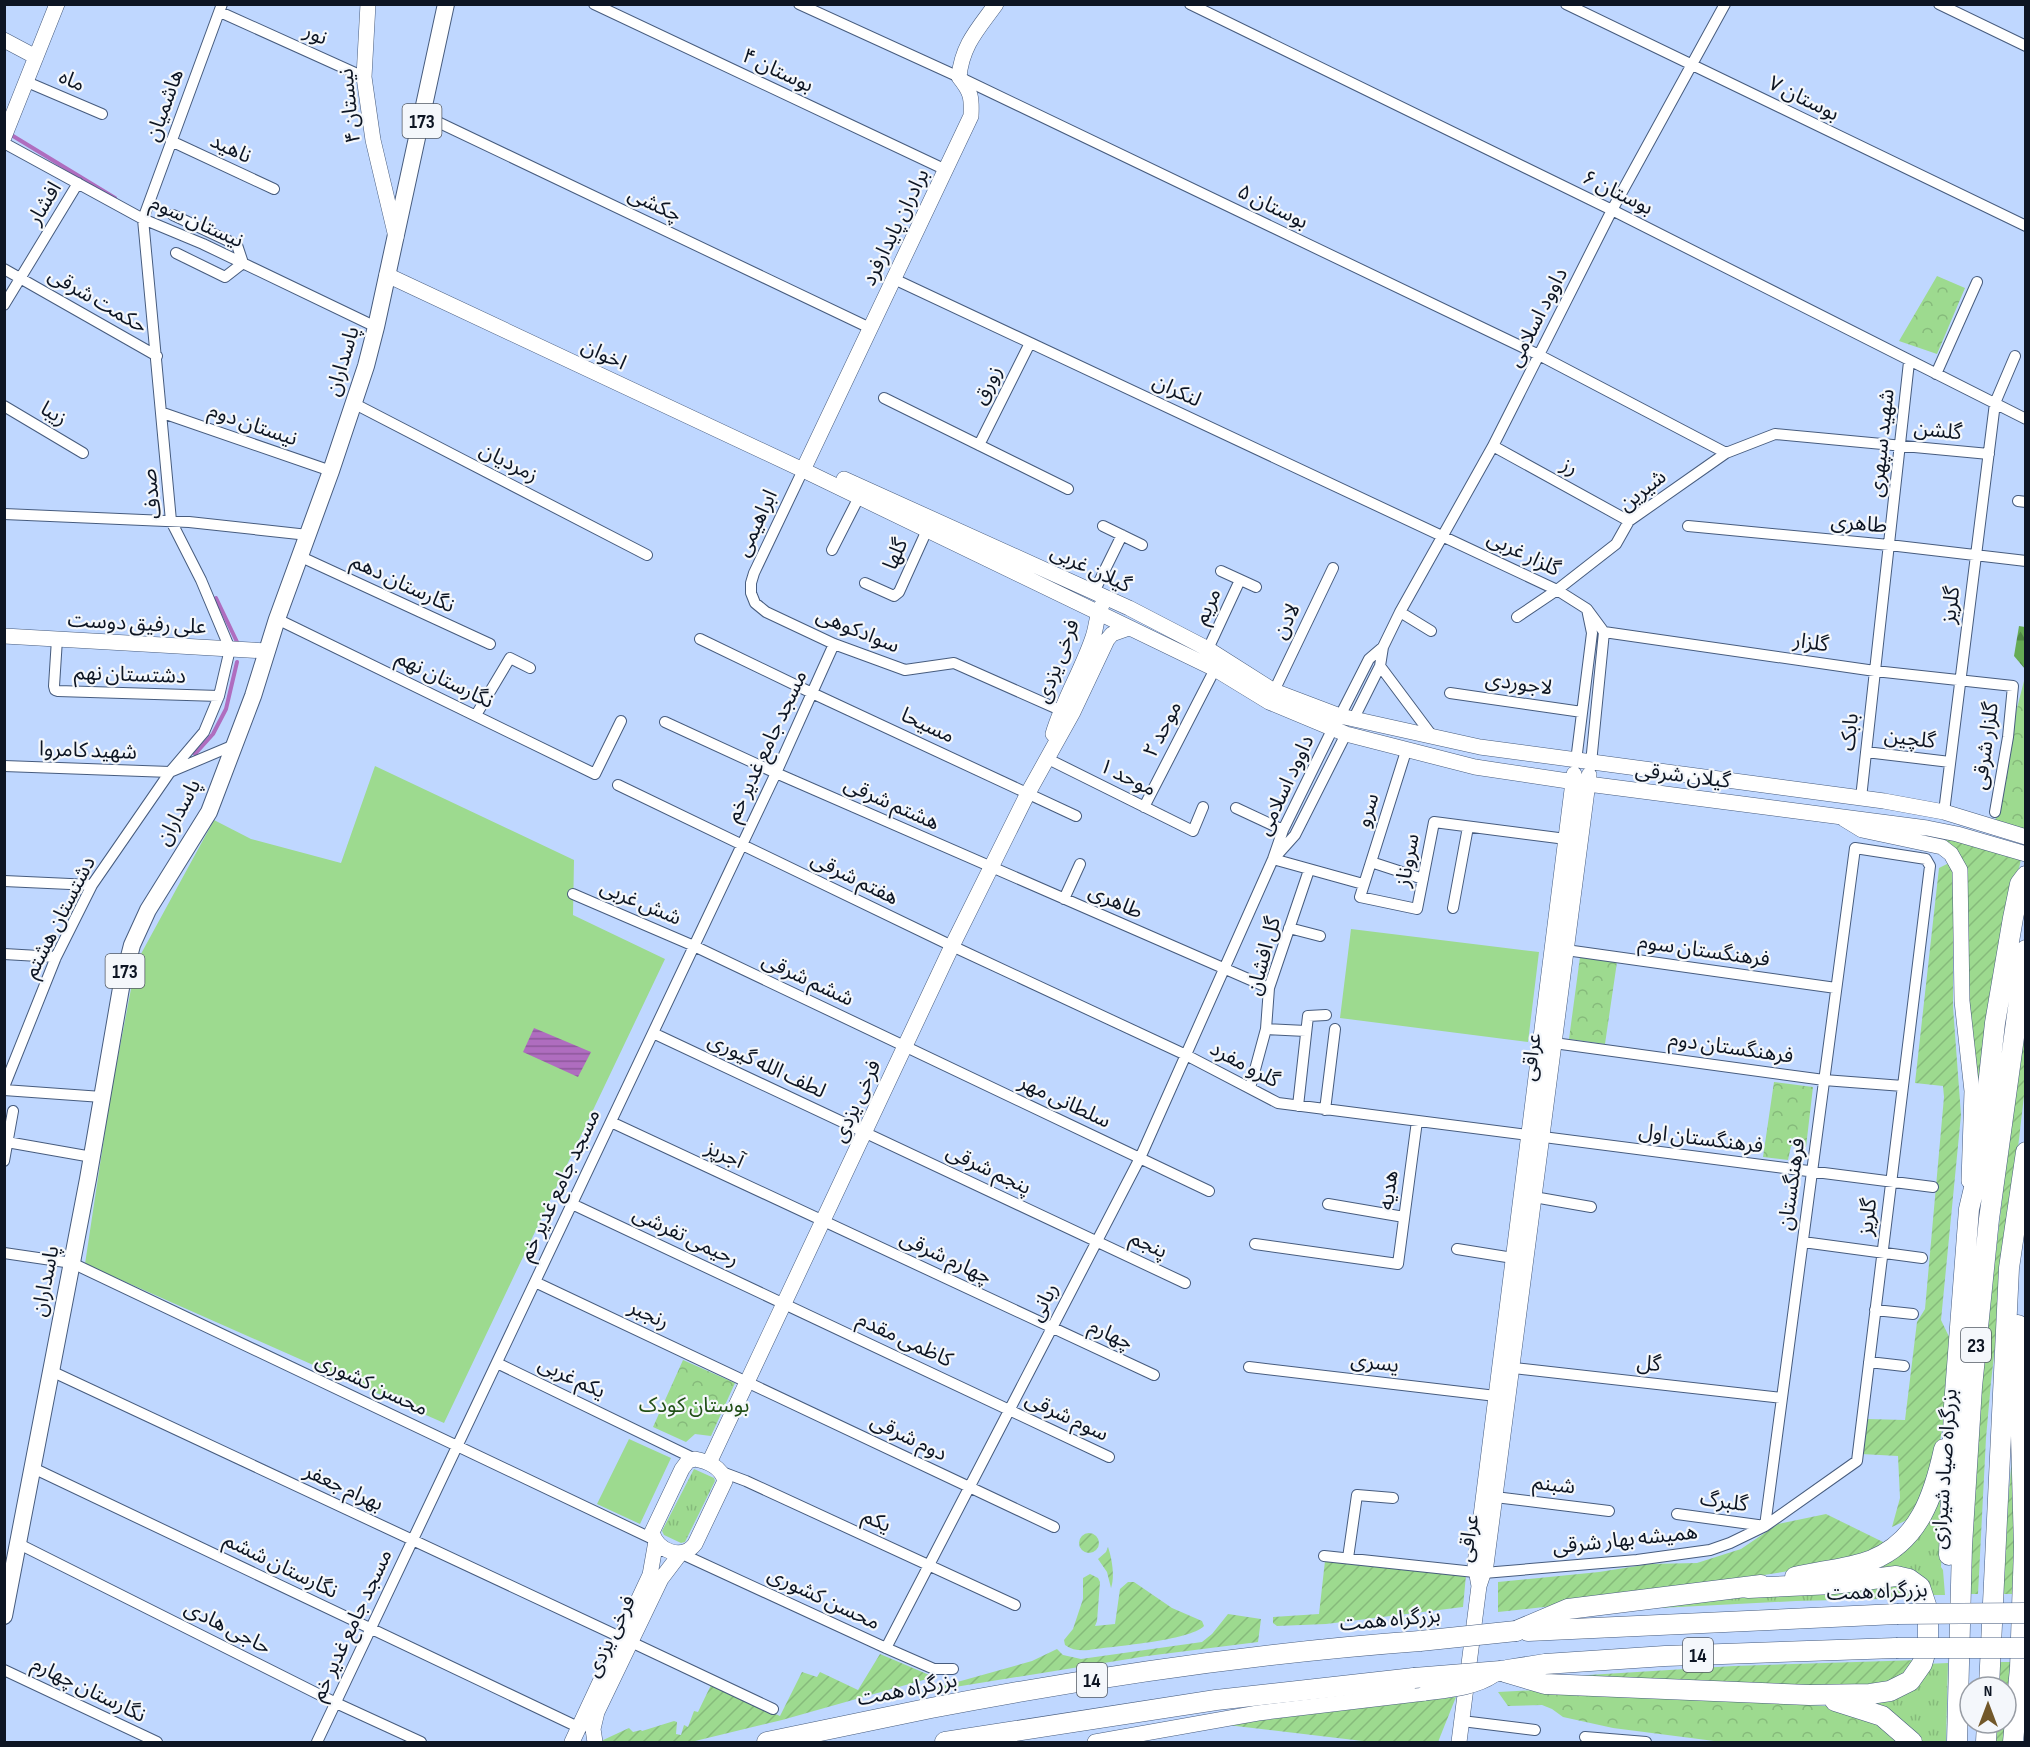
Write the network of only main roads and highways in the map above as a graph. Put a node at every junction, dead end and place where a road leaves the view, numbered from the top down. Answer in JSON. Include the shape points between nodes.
{"nodes":[{"id":1,"x":57,"y":4,"type":"edge"},
{"id":2,"x":368,"y":4,"type":"edge"},
{"id":3,"x":446,"y":4,"type":"edge"},
{"id":4,"x":996,"y":4,"type":"edge"},
{"id":5,"x":4,"y":40,"type":"edge"},
{"id":6,"x":36,"y":57,"type":"junction"},
{"id":7,"x":4,"y":137,"type":"edge"},
{"id":8,"x":396,"y":237,"type":"junction"},
{"id":9,"x":387,"y":275,"type":"junction"},
{"id":10,"x":805,"y":466,"type":"junction"},
{"id":11,"x":1100,"y":594,"type":"junction"},
{"id":12,"x":1129,"y":608,"type":"junction"},
{"id":13,"x":1098,"y":612,"type":"junction"},
{"id":14,"x":1125,"y":626,"type":"junction"},
{"id":15,"x":4,"y":636,"type":"edge"},
{"id":16,"x":267,"y":651,"type":"junction"},
{"id":17,"x":1343,"y":725,"type":"junction"},
{"id":18,"x":1046,"y":758,"type":"junction"},
{"id":19,"x":1584,"y":762,"type":"junction"},
{"id":20,"x":1615,"y":766,"type":"junction"},
{"id":21,"x":1734,"y":781,"type":"junction"},
{"id":22,"x":1581,"y":783,"type":"junction"},
{"id":23,"x":1613,"y":788,"type":"junction"},
{"id":24,"x":1731,"y":802,"type":"junction"},
{"id":25,"x":1839,"y":816,"type":"junction"},
{"id":26,"x":2022,"y":837,"type":"edge"},
{"id":27,"x":2020,"y":853,"type":"edge"},
{"id":28,"x":2025,"y":876,"type":"edge"},
{"id":29,"x":2025,"y":950,"type":"edge"},
{"id":30,"x":1535,"y":1137,"type":"junction"},
{"id":31,"x":2025,"y":1152,"type":"edge"},
{"id":32,"x":1969,"y":1209,"type":"junction"},
{"id":33,"x":2016,"y":1224,"type":"junction"},
{"id":34,"x":2025,"y":1255,"type":"edge"},
{"id":35,"x":1506,"y":1367,"type":"junction"},
{"id":36,"x":1954,"y":1406,"type":"junction"},
{"id":37,"x":702,"y":1461,"type":"junction"},
{"id":38,"x":655,"y":1541,"type":"junction"},
{"id":39,"x":2025,"y":1541,"type":"edge"},
{"id":40,"x":681,"y":1554,"type":"junction"},
{"id":41,"x":9,"y":1577,"type":"edge"},
{"id":42,"x":1479,"y":1582,"type":"junction"},
{"id":43,"x":1748,"y":1588,"type":"junction"},
{"id":44,"x":1961,"y":1595,"type":"junction"},
{"id":45,"x":2025,"y":1613,"type":"edge"},
{"id":46,"x":4,"y":1616,"type":"edge"},
{"id":47,"x":1516,"y":1631,"type":"junction"},
{"id":48,"x":625,"y":1640,"type":"junction"},
{"id":49,"x":2025,"y":1648,"type":"edge"},
{"id":50,"x":2020,"y":1668,"type":"junction"},
{"id":51,"x":1501,"y":1671,"type":"junction"},
{"id":52,"x":1990,"y":1675,"type":"edge"},
{"id":53,"x":1420,"y":1685,"type":"junction"},
{"id":54,"x":2025,"y":1694,"type":"edge"},
{"id":55,"x":1809,"y":1695,"type":"junction"},
{"id":56,"x":572,"y":1743,"type":"edge"},
{"id":57,"x":594,"y":1743,"type":"edge"},
{"id":58,"x":767,"y":1743,"type":"edge"},
{"id":59,"x":945,"y":1743,"type":"edge"},
{"id":60,"x":1095,"y":1743,"type":"edge"},
{"id":61,"x":1459,"y":1743,"type":"edge"},
{"id":62,"x":1912,"y":1743,"type":"edge"},
{"id":63,"x":1957,"y":1743,"type":"edge"},
{"id":64,"x":2013,"y":1743,"type":"edge"}],
"edges":[{"from":1,"to":6,"type":"main road"},
{"from":2,"to":8,"type":"main road","name":"نیستان ۴","via":[[364,77],[373,140]]},
{"from":3,"to":8,"type":"main road","name":"پاسداران","number":"173"},
{"from":4,"to":10,"type":"main road","name":"برادران پایدارفرد","via":[[967,44],[961,60],[959,77],[969,90],[971,116]]},
{"from":5,"to":6,"type":"main road"},
{"from":6,"to":7,"type":"main road"},
{"from":8,"to":9,"type":"main road","name":"پاسداران","number":"173"},
{"from":9,"to":10,"type":"main road","name":"اخوان"},
{"from":9,"to":16,"type":"main road","name":"پاسداران","number":"173","via":[[366,366]]},
{"from":10,"to":11,"type":"main road","name":"گیلان غربی"},
{"from":10,"to":13,"type":"main road","name":"گیلان غربی","via":[[859,498]]},
{"from":11,"to":12,"type":"main road","name":"گیلان غربی"},
{"from":11,"to":13,"type":"main road","name":"فرخی یزدی"},
{"from":12,"to":14,"type":"main road"},
{"from":12,"to":17,"type":"main road","name":"گیلان غربی","via":[[1208,649],[1274,691]]},
{"from":13,"to":14,"type":"main road","name":"گیلان غربی"},
{"from":13,"to":18,"type":"main road","name":"فرخی یزدی","via":[[1094,636],[1060,710]]},
{"from":14,"to":17,"type":"main road","name":"گیلان غربی","via":[[1215,669],[1269,702]]},
{"from":14,"to":18,"type":"main road","name":"فرخی یزدی","via":[[1107,640]]},
{"from":15,"to":16,"type":"main road","name":"علی رفیق دوست"},
{"from":16,"to":41,"type":"main road","name":"پاسداران","number":"173","via":[[209,812],[148,910],[132,945],[19,1544]]},
{"from":17,"to":19,"type":"main road","name":"گیلان شرقی"},
{"from":17,"to":22,"type":"main road","name":"گیلان شرقی","via":[[1475,767]]},
{"from":18,"to":37,"type":"main road","name":"فرخی یزدی","via":[[952,946],[747,1381]]},
{"from":19,"to":20,"type":"main road","name":"گیلان شرقی"},
{"from":19,"to":22,"type":"main road"},
{"from":20,"to":21,"type":"main road","name":"گیلان شرقی"},
{"from":20,"to":23,"type":"main road"},
{"from":21,"to":24,"type":"main road"},
{"from":21,"to":26,"type":"main road","name":"گیلان شرقی","via":[[1944,812]]},
{"from":22,"to":23,"type":"main road","name":"گیلان شرقی"},
{"from":22,"to":30,"type":"main road","name":"عراقی","via":[[1554,1043]]},
{"from":22,"to":30,"type":"main road","name":"عراقی","via":[[1566,839]]},
{"from":23,"to":24,"type":"main road","name":"گیلان شرقی"},
{"from":24,"to":25,"type":"main road","name":"گیلان شرقی"},
{"from":25,"to":27,"type":"main road","name":"گیلان شرقی","via":[[1950,833]]},
{"from":25,"to":32,"type":"main road","via":[[1862,830],[1942,847],[1960,870],[1962,1000],[1972,1091]]},
{"from":28,"to":32,"type":"highway","via":[[2020,884],[1994,1032],[1979,1167]]},
{"from":29,"to":44,"type":"highway","name":"بزرگراه صیاد شیرازی","number":"23","via":[[1989,1219],[1972,1387]]},
{"from":30,"to":35,"type":"main road","name":"عراقی","via":[[1513,1258]]},
{"from":30,"to":35,"type":"main road","name":"عراقی","via":[[1534,1197]]},
{"from":31,"to":33,"type":"highway","number":"23"},
{"from":32,"to":36,"type":"highway"},
{"from":33,"to":34,"type":"highway"},
{"from":33,"to":39,"type":"highway"},
{"from":33,"to":52,"type":"highway","number":"23","via":[[2009,1268]]},
{"from":35,"to":42,"type":"main road","name":"عراقی","via":[[1495,1497],[1486,1565]]},
{"from":35,"to":42,"type":"main road","name":"عراقی","via":[[1496,1396],[1475,1564]]},
{"from":36,"to":43,"type":"highway","via":[[1931,1498],[1908,1535],[1873,1559]]},
{"from":36,"to":44,"type":"highway","via":[[1949,1554]]},
{"from":37,"to":38,"type":"main road","name":"فرخی یزدی","via":[[687,1462],[655,1523]]},
{"from":37,"to":40,"type":"main road","name":"فرخی یزدی","via":[[722,1472],[725,1480],[695,1544]]},
{"from":38,"to":40,"type":"main road"},
{"from":38,"to":48,"type":"main road","name":"فرخی یزدی","via":[[650,1575]]},
{"from":39,"to":50,"type":"highway"},
{"from":40,"to":48,"type":"main road","name":"فرخی یزدی","via":[[661,1579]]},
{"from":41,"to":46,"type":"main road","name":"پاسداران","number":"173"},
{"from":42,"to":61,"type":"main road","name":"عراقی"},
{"from":43,"to":47,"type":"highway","via":[[1568,1609]]},
{"from":43,"to":55,"type":"highway","via":[[1896,1576],[1920,1587],[1928,1611],[1928,1644],[1922,1664],[1910,1681],[1880,1693]]},
{"from":44,"to":63,"type":"highway","name":"بزرگراه صیاد شیرازی","number":"23"},
{"from":45,"to":47,"type":"highway","name":"بزرگراه همت","number":"14","bridge":true,"via":[[1897,1614]]},
{"from":47,"to":58,"type":"highway","name":"بزرگراه همت","number":"14","bridge":true,"via":[[1356,1646],[1106,1678],[930,1708]]},
{"from":48,"to":56,"type":"main road","name":"فرخی یزدی"},
{"from":48,"to":57,"type":"main road","name":"فرخی یزدی","via":[[597,1712]]},
{"from":49,"to":51,"type":"highway","number":"14","bridge":true,"via":[[1665,1656]]},
{"from":50,"to":54,"type":"highway"},
{"from":50,"to":64,"type":"highway"},
{"from":51,"to":53,"type":"highway","number":"14","bridge":true},
{"from":51,"to":55,"type":"highway","via":[[1545,1684]]},
{"from":53,"to":59,"type":"highway","number":"14","via":[[1216,1700]]},
{"from":53,"to":60,"type":"main road"},
{"from":55,"to":62,"type":"highway","via":[[1882,1716]]}]}
